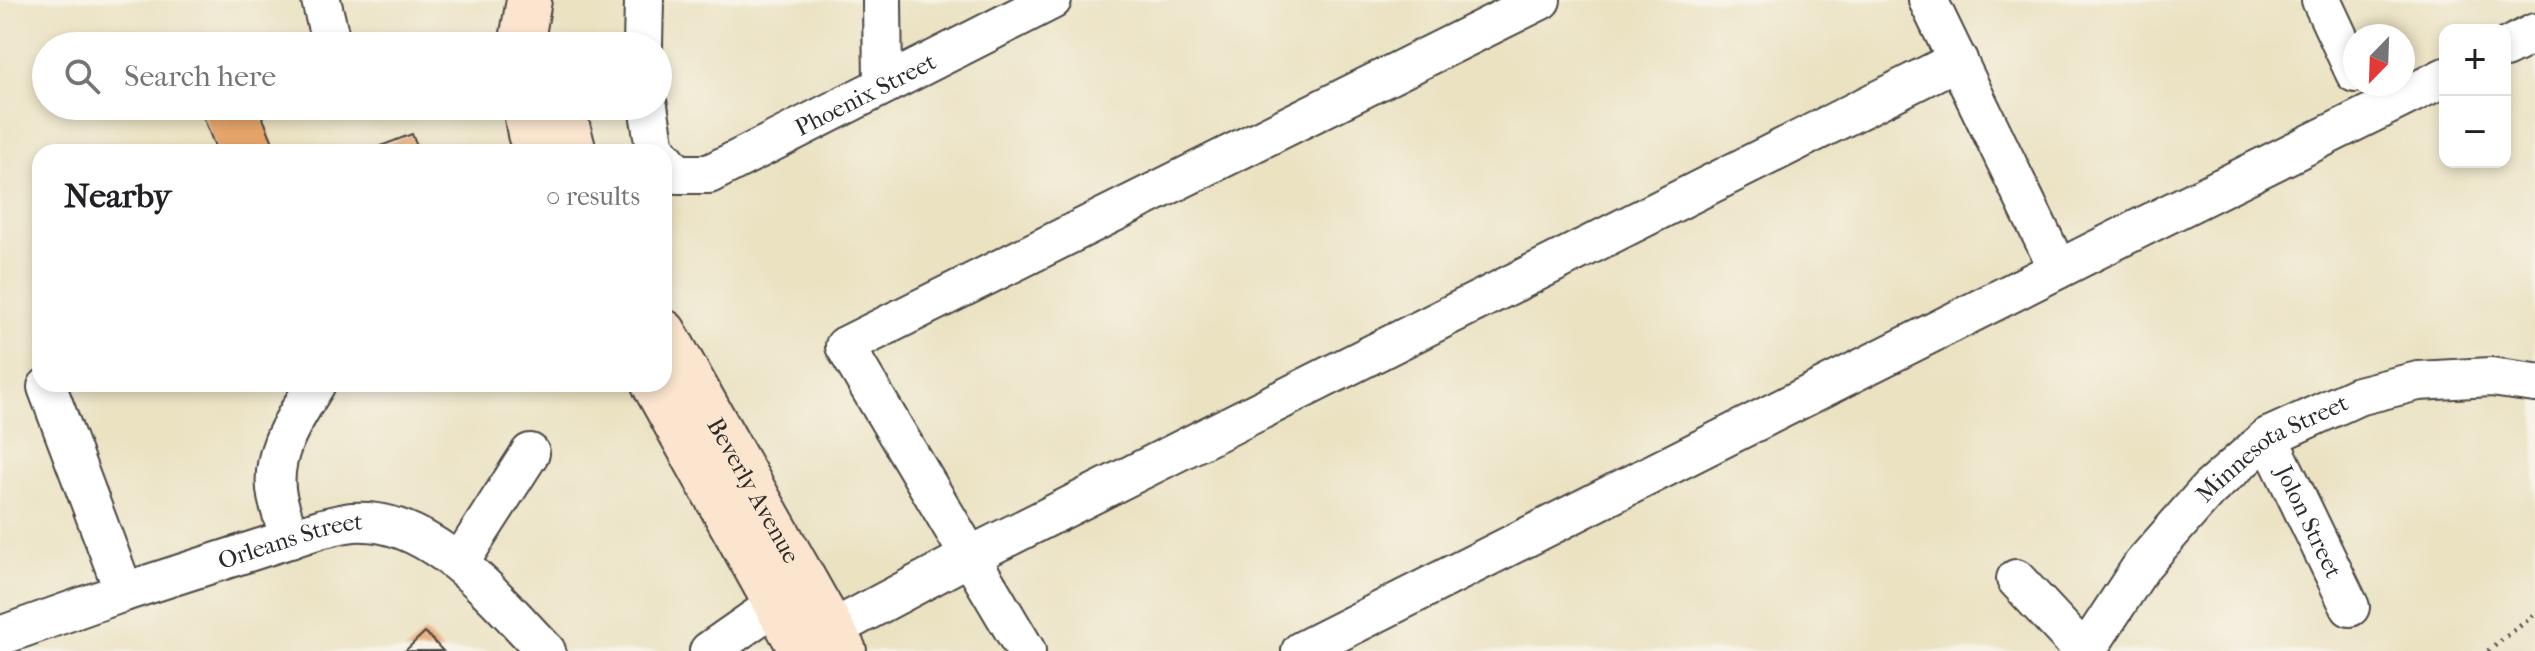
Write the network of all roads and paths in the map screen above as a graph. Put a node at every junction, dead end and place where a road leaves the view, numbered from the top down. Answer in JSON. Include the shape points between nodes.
{"nodes":[{"id":1,"x":321,"y":0,"type":"edge"},
{"id":2,"x":529,"y":0,"type":"edge"},
{"id":3,"x":554,"y":0,"type":"edge"},
{"id":4,"x":644,"y":0,"type":"edge"},
{"id":5,"x":882,"y":0,"type":"edge"},
{"id":6,"x":1052,"y":0,"type":"edge"},
{"id":7,"x":1541,"y":0,"type":"edge"},
{"id":8,"x":1928,"y":0,"type":"edge"},
{"id":9,"x":2321,"y":0,"type":"edge"},
{"id":10,"x":329,"y":32,"type":"edge"},
{"id":11,"x":523,"y":32,"type":"edge"},
{"id":12,"x":553,"y":32,"type":"edge"},
{"id":13,"x":643,"y":32,"type":"edge"},
{"id":14,"x":2535,"y":33,"type":"edge"},
{"id":15,"x":2511,"y":45,"type":"edge"},
{"id":16,"x":2343,"y":47,"type":"edge"},
{"id":17,"x":1958,"y":60,"type":"junction"},
{"id":18,"x":2439,"y":79,"type":"edge"},
{"id":19,"x":883,"y":85,"type":"junction"},
{"id":20,"x":2367,"y":98,"type":"edge"},
{"id":21,"x":528,"y":120,"type":"edge"},
{"id":22,"x":566,"y":120,"type":"edge"},
{"id":23,"x":650,"y":120,"type":"edge"},
{"id":24,"x":534,"y":144,"type":"edge"},
{"id":25,"x":572,"y":144,"type":"edge"},
{"id":26,"x":654,"y":144,"type":"edge"},
{"id":27,"x":672,"y":163,"type":"edge"},
{"id":28,"x":2058,"y":269,"type":"junction"},
{"id":29,"x":672,"y":349,"type":"edge"},
{"id":30,"x":2535,"y":383,"type":"edge"},
{"id":31,"x":49,"y":392,"type":"edge"},
{"id":32,"x":311,"y":392,"type":"edge"},
{"id":33,"x":659,"y":392,"type":"edge"},
{"id":34,"x":2268,"y":437,"type":"junction"},
{"id":35,"x":530,"y":453,"type":"dead end"},
{"id":36,"x":290,"y":539,"type":"junction"},
{"id":37,"x":970,"y":556,"type":"junction"},
{"id":38,"x":460,"y":562,"type":"junction"},
{"id":39,"x":2016,"y":579,"type":"dead end"},
{"id":40,"x":124,"y":592,"type":"junction"},
{"id":41,"x":789,"y":594,"type":"junction"},
{"id":42,"x":2350,"y":607,"type":"dead end"},
{"id":43,"x":2535,"y":614,"type":"edge"},
{"id":44,"x":0,"y":636,"type":"edge"},
{"id":45,"x":819,"y":645,"type":"edge"},
{"id":46,"x":546,"y":651,"type":"edge"},
{"id":47,"x":709,"y":651,"type":"edge"},
{"id":48,"x":1026,"y":651,"type":"edge"},
{"id":49,"x":1301,"y":651,"type":"edge"},
{"id":50,"x":2085,"y":651,"type":"edge"},
{"id":51,"x":2488,"y":651,"type":"edge"}],
"edges":[{"from":1,"to":10,"type":"street"},
{"from":2,"to":11,"type":"street"},
{"from":3,"to":12,"type":"street"},
{"from":4,"to":13,"type":"street"},
{"from":5,"to":19,"type":"street"},
{"from":6,"to":19,"type":"street","name":"Phoenix Street"},
{"from":7,"to":37,"type":"street","via":[[845,346]]},
{"from":8,"to":17,"type":"street"},
{"from":9,"to":16,"type":"street"},
{"from":14,"to":15,"type":"street"},
{"from":17,"to":28,"type":"street"},
{"from":17,"to":37,"type":"street"},
{"from":18,"to":20,"type":"street"},
{"from":19,"to":27,"type":"street","name":"Phoenix Street","via":[[709,174]]},
{"from":20,"to":28,"type":"street"},
{"from":21,"to":24,"type":"street"},
{"from":22,"to":25,"type":"street"},
{"from":23,"to":26,"type":"street"},
{"from":28,"to":49,"type":"street"},
{"from":29,"to":41,"type":"street","name":"Beverly Avenue"},
{"from":30,"to":34,"type":"street","name":"Minnesota Street","via":[[2491,377],[2418,381],[2358,396]]},
{"from":31,"to":40,"type":"street"},
{"from":32,"to":36,"type":"street","via":[[278,456],[277,493]]},
{"from":33,"to":41,"type":"street","name":"Beverly Avenue"},
{"from":34,"to":42,"type":"street","name":"Jolon Street"},
{"from":34,"to":50,"type":"street","name":"Minnesota Street","via":[[2208,490],[2143,564]]},
{"from":35,"to":38,"type":"street"},
{"from":36,"to":38,"type":"street","name":"Orleans Street","via":[[354,522],[380,524],[418,537]]},
{"from":36,"to":40,"type":"street","name":"Orleans Street"},
{"from":37,"to":45,"type":"street"},
{"from":37,"to":48,"type":"street"},
{"from":38,"to":46,"type":"street","name":"Orleans Street"},
{"from":39,"to":50,"type":"street"},
{"from":40,"to":44,"type":"street","name":"Orleans Street"},
{"from":41,"to":45,"type":"street","name":"Beverly Avenue"},
{"from":41,"to":47,"type":"street"},
{"from":43,"to":51,"type":"path"}]}
